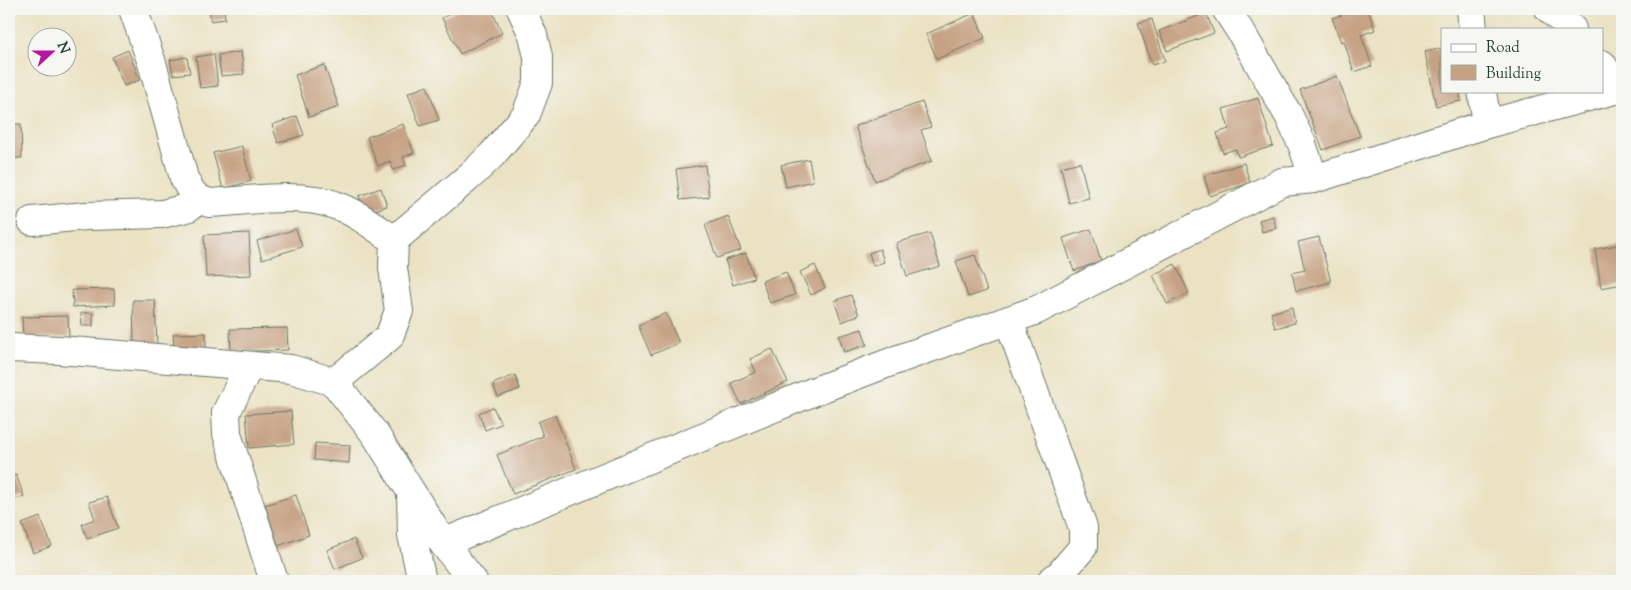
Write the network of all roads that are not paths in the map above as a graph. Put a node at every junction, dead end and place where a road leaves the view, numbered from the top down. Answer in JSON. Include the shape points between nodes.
{"nodes":[{"id":1,"x":132,"y":9,"type":"edge"},
{"id":2,"x":522,"y":9,"type":"edge"},
{"id":3,"x":1226,"y":9,"type":"edge"},
{"id":4,"x":1471,"y":9,"type":"edge"},
{"id":5,"x":1548,"y":9,"type":"edge"},
{"id":6,"x":1473,"y":28,"type":"edge"},
{"id":7,"x":1571,"y":28,"type":"edge"},
{"id":8,"x":1604,"y":67,"type":"edge"},
{"id":9,"x":1620,"y":89,"type":"edge"},
{"id":10,"x":1482,"y":92,"type":"edge"},
{"id":11,"x":1487,"y":124,"type":"junction"},
{"id":12,"x":1314,"y":180,"type":"junction"},
{"id":13,"x":198,"y":200,"type":"junction"},
{"id":14,"x":32,"y":221,"type":"dead end"},
{"id":15,"x":394,"y":240,"type":"junction"},
{"id":16,"x":1009,"y":321,"type":"junction"},
{"id":17,"x":12,"y":350,"type":"edge"},
{"id":18,"x":249,"y":366,"type":"junction"},
{"id":19,"x":334,"y":382,"type":"junction"},
{"id":20,"x":411,"y":492,"type":"junction"},
{"id":21,"x":443,"y":543,"type":"junction"},
{"id":22,"x":274,"y":581,"type":"edge"},
{"id":23,"x":422,"y":581,"type":"edge"},
{"id":24,"x":473,"y":581,"type":"edge"},
{"id":25,"x":1051,"y":581,"type":"edge"}],
"edges":[{"from":1,"to":13,"type":"street","via":[[160,89],[184,178]]},
{"from":2,"to":15,"type":"street","via":[[538,57],[538,83],[526,115],[470,176]]},
{"from":3,"to":12,"type":"street","via":[[1289,116]]},
{"from":4,"to":6,"type":"street"},
{"from":5,"to":7,"type":"street"},
{"from":8,"to":9,"type":"street"},
{"from":9,"to":11,"type":"street"},
{"from":10,"to":11,"type":"street"},
{"from":11,"to":12,"type":"street"},
{"from":12,"to":16,"type":"street","via":[[1282,182],[1037,310]]},
{"from":13,"to":14,"type":"street","via":[[187,208],[162,214]]},
{"from":13,"to":15,"type":"street","via":[[209,203],[297,198],[320,200],[353,214]]},
{"from":15,"to":19,"type":"street","via":[[393,268],[399,311],[389,337]]},
{"from":16,"to":21,"type":"street","via":[[815,391]]},
{"from":16,"to":25,"type":"street","via":[[1083,528],[1083,547]]},
{"from":17,"to":18,"type":"street","via":[[59,350]]},
{"from":18,"to":19,"type":"street","via":[[291,369]]},
{"from":18,"to":22,"type":"street","via":[[226,413],[227,434]]},
{"from":19,"to":20,"type":"street","via":[[375,434]]},
{"from":20,"to":21,"type":"street"},
{"from":20,"to":23,"type":"street","via":[[412,535]]},
{"from":21,"to":24,"type":"street"}]}
